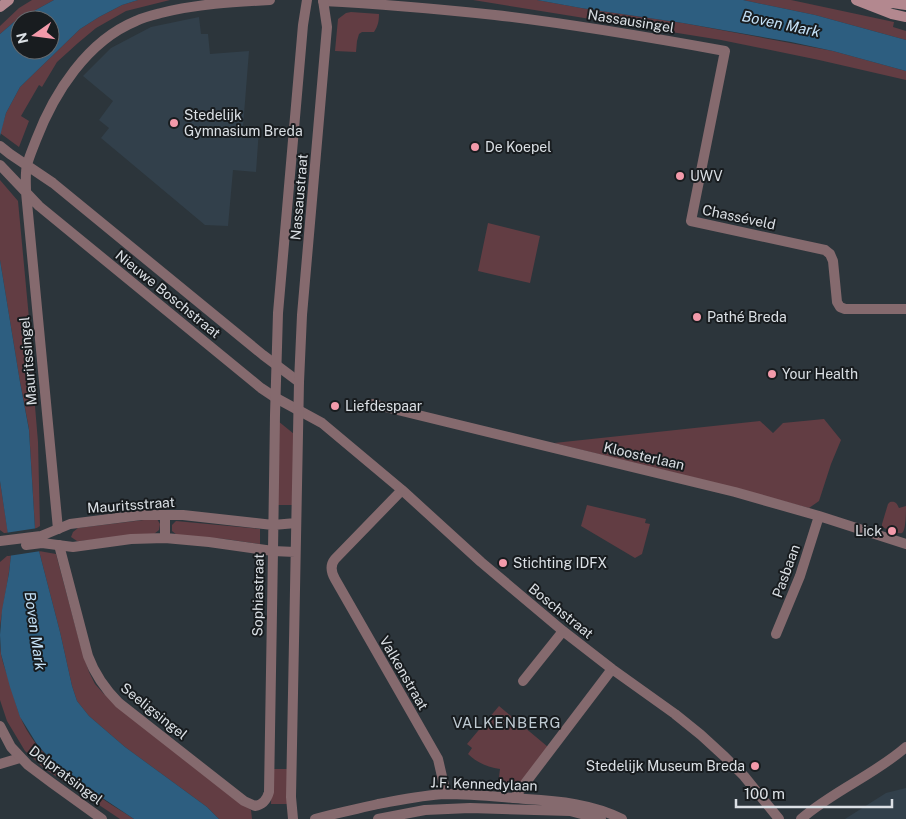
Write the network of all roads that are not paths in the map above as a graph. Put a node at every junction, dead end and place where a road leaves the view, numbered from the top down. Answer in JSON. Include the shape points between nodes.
{"nodes":[{"id":1,"x":9,"y":0,"type":"edge"},
{"id":2,"x":270,"y":0,"type":"edge"},
{"id":3,"x":306,"y":0,"type":"edge"},
{"id":4,"x":323,"y":0,"type":"edge"},
{"id":5,"x":856,"y":0,"type":"edge"},
{"id":6,"x":906,"y":5,"type":"edge"},
{"id":7,"x":0,"y":7,"type":"edge"},
{"id":8,"x":906,"y":17,"type":"edge"},
{"id":9,"x":725,"y":51,"type":"joint"},
{"id":10,"x":0,"y":146,"type":"edge"},
{"id":11,"x":26,"y":166,"type":"junction"},
{"id":12,"x":2,"y":167,"type":"edge"},
{"id":13,"x":26,"y":192,"type":"junction"},
{"id":14,"x":906,"y":309,"type":"edge"},
{"id":15,"x":277,"y":365,"type":"junction"},
{"id":16,"x":276,"y":381,"type":"joint"},
{"id":17,"x":298,"y":382,"type":"junction"},
{"id":18,"x":276,"y":398,"type":"junction"},
{"id":19,"x":373,"y":404,"type":"dead end"},
{"id":20,"x":298,"y":410,"type":"junction"},
{"id":21,"x":402,"y":490,"type":"junction"},
{"id":22,"x":166,"y":515,"type":"junction"},
{"id":23,"x":819,"y":516,"type":"junction"},
{"id":24,"x":296,"y":523,"type":"junction"},
{"id":25,"x":273,"y":525,"type":"junction"},
{"id":26,"x":58,"y":529,"type":"junction"},
{"id":27,"x":165,"y":538,"type":"junction"},
{"id":28,"x":42,"y":539,"type":"junction"},
{"id":29,"x":906,"y":544,"type":"edge"},
{"id":30,"x":1,"y":545,"type":"edge"},
{"id":31,"x":60,"y":545,"type":"junction"},
{"id":32,"x":273,"y":551,"type":"junction"},
{"id":33,"x":295,"y":552,"type":"junction"},
{"id":34,"x":563,"y":631,"type":"junction"},
{"id":35,"x":776,"y":634,"type":"dead end"},
{"id":36,"x":612,"y":669,"type":"junction"},
{"id":37,"x":523,"y":681,"type":"dead end"},
{"id":38,"x":0,"y":726,"type":"edge"},
{"id":39,"x":906,"y":747,"type":"edge"},
{"id":40,"x":906,"y":754,"type":"edge"},
{"id":41,"x":20,"y":758,"type":"junction"},
{"id":42,"x":892,"y":760,"type":"junction"},
{"id":43,"x":0,"y":764,"type":"edge"},
{"id":44,"x":446,"y":794,"type":"junction"},
{"id":45,"x":514,"y":798,"type":"junction"},
{"id":46,"x":259,"y":805,"type":"joint"},
{"id":47,"x":447,"y":809,"type":"junction"},
{"id":48,"x":102,"y":819,"type":"edge"},
{"id":49,"x":294,"y":819,"type":"edge"},
{"id":50,"x":315,"y":819,"type":"edge"},
{"id":51,"x":378,"y":819,"type":"edge"},
{"id":52,"x":601,"y":819,"type":"edge"},
{"id":53,"x":622,"y":819,"type":"edge"},
{"id":54,"x":780,"y":819,"type":"edge"},
{"id":55,"x":801,"y":819,"type":"edge"}],
"edges":[{"from":1,"to":7,"type":"main road"},
{"from":2,"to":11,"type":"street","via":[[183,8],[138,20],[117,31],[92,51],[67,80],[46,116]]},
{"from":3,"to":15,"type":"street","name":"Nassaustraat","via":[[279,303]]},
{"from":4,"to":9,"type":"street","name":"Nassausingel","via":[[497,16]]},
{"from":4,"to":17,"type":"street","name":"Nassaustraat","via":[[327,28]]},
{"from":5,"to":6,"type":"main road"},
{"from":5,"to":8,"type":"main road"},
{"from":9,"to":14,"type":"street","name":"Chasséveld","via":[[690,221],[825,250],[832,256],[840,308]]},
{"from":10,"to":11,"type":"street","name":"Nieuwe Boschstraat"},
{"from":11,"to":13,"type":"street"},
{"from":11,"to":15,"type":"street","name":"Nieuwe Boschstraat","via":[[54,183]]},
{"from":12,"to":13,"type":"street","name":"Nieuwe Boschstraat"},
{"from":13,"to":18,"type":"street","name":"Nieuwe Boschstraat","via":[[39,206]]},
{"from":13,"to":26,"type":"street","name":"Mauritssingel"},
{"from":15,"to":16,"type":"street","name":"Nassaustraat"},
{"from":15,"to":17,"type":"street","name":"Nieuwe Boschstraat"},
{"from":16,"to":18,"type":"street","name":"Sophiastraat"},
{"from":17,"to":20,"type":"street","name":"Nassaustraat"},
{"from":18,"to":20,"type":"street","name":"Nieuwe Boschstraat"},
{"from":18,"to":25,"type":"street","name":"Sophiastraat"},
{"from":19,"to":23,"type":"street","name":"Kloosterlaan","via":[[735,492]]},
{"from":20,"to":21,"type":"street","name":"Boschstraat","via":[[322,423]]},
{"from":20,"to":24,"type":"street"},
{"from":21,"to":34,"type":"street","name":"Boschstraat","via":[[480,562]]},
{"from":21,"to":44,"type":"street","name":"Valkenstraat","via":[[335,559],[332,574],[438,759]]},
{"from":22,"to":25,"type":"street","name":"Mauritsstraat"},
{"from":22,"to":26,"type":"street","name":"Mauritsstraat","via":[[70,524]]},
{"from":22,"to":27,"type":"street"},
{"from":23,"to":29,"type":"street","name":"Kloosterlaan"},
{"from":23,"to":35,"type":"street","name":"Pasbaan","via":[[800,576]]},
{"from":24,"to":25,"type":"street","name":"Mauritsstraat"},
{"from":24,"to":33,"type":"street"},
{"from":25,"to":32,"type":"street","name":"Sophiastraat"},
{"from":26,"to":28,"type":"street","name":"Mauritsstraat"},
{"from":26,"to":31,"type":"street","name":"Mauritssingel"},
{"from":27,"to":31,"type":"street","name":"Mauritsstraat","via":[[73,547]]},
{"from":27,"to":32,"type":"street","name":"Mauritsstraat"},
{"from":28,"to":30,"type":"street","name":"Mauritsstraat"},
{"from":28,"to":31,"type":"street","name":"Mauritsstraat"},
{"from":31,"to":46,"type":"street","name":"Seeligsingel","via":[[88,656],[102,685],[244,801]]},
{"from":32,"to":33,"type":"street","name":"Mauritsstraat"},
{"from":32,"to":46,"type":"street","name":"Sophiastraat","via":[[269,792]]},
{"from":33,"to":49,"type":"street","via":[[291,797]]},
{"from":34,"to":36,"type":"street","name":"Boschstraat"},
{"from":34,"to":37,"type":"street"},
{"from":36,"to":45,"type":"street"},
{"from":36,"to":54,"type":"street","name":"Boschstraat","via":[[675,714],[725,757]]},
{"from":38,"to":41,"type":"street","name":"Delpratsingel"},
{"from":39,"to":42,"type":"street"},
{"from":40,"to":42,"type":"street"},
{"from":41,"to":43,"type":"street"},
{"from":41,"to":48,"type":"street","name":"Delpratsingel"},
{"from":42,"to":55,"type":"street"},
{"from":44,"to":45,"type":"street","name":"J.F. Kennedylaan"},
{"from":44,"to":47,"type":"street","name":"Valkenstraat"},
{"from":44,"to":50,"type":"street","name":"J.F. Kennedylaan","via":[[408,798]]},
{"from":45,"to":53,"type":"street","name":"J.F. Kennedylaan","via":[[574,804]]},
{"from":47,"to":51,"type":"street","name":"J.F. Kennedylaan"},
{"from":47,"to":52,"type":"street","name":"J.F. Kennedylaan","via":[[564,811]]}]}
